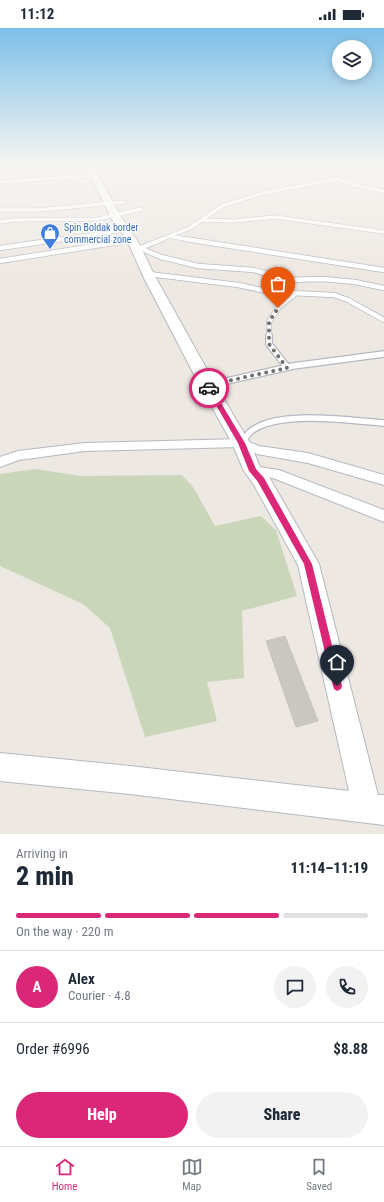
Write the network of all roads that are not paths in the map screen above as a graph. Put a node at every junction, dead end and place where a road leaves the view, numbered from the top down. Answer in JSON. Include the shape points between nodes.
{"nodes":[{"id":1,"x":110,"y":202,"type":"edge"},
{"id":2,"x":235,"y":202,"type":"edge"},
{"id":3,"x":141,"y":209,"type":"dead end"},
{"id":4,"x":0,"y":210,"type":"edge"},
{"id":5,"x":202,"y":220,"type":"junction"},
{"id":6,"x":1,"y":221,"type":"edge"},
{"id":7,"x":126,"y":227,"type":"junction"},
{"id":8,"x":384,"y":232,"type":"edge"},
{"id":9,"x":172,"y":236,"type":"junction"},
{"id":10,"x":0,"y":248,"type":"edge"},
{"id":11,"x":0,"y":261,"type":"edge"},
{"id":12,"x":384,"y":270,"type":"edge"},
{"id":13,"x":149,"y":274,"type":"junction"},
{"id":14,"x":384,"y":288,"type":"edge"},
{"id":15,"x":296,"y":293,"type":"junction"},
{"id":16,"x":384,"y":320,"type":"edge"},
{"id":17,"x":384,"y":354,"type":"edge"},
{"id":18,"x":287,"y":368,"type":"junction"},
{"id":19,"x":207,"y":384,"type":"junction"},
{"id":20,"x":384,"y":423,"type":"edge"},
{"id":21,"x":241,"y":443,"type":"junction"},
{"id":22,"x":0,"y":462,"type":"edge"},
{"id":23,"x":253,"y":471,"type":"junction"},
{"id":24,"x":384,"y":480,"type":"edge"},
{"id":25,"x":384,"y":516,"type":"edge"},
{"id":26,"x":0,"y":768,"type":"edge"},
{"id":27,"x":376,"y":809,"type":"edge"}],
"edges":[{"from":1,"to":7,"type":"street"},
{"from":2,"to":5,"type":"lane","via":[[222,206]]},
{"from":3,"to":7,"type":"lane"},
{"from":4,"to":7,"type":"lane","via":[[38,210]]},
{"from":5,"to":8,"type":"lane","via":[[233,221],[275,217]]},
{"from":5,"to":9,"type":"lane"},
{"from":6,"to":7,"type":"lane","via":[[98,220]]},
{"from":7,"to":9,"type":"lane"},
{"from":7,"to":10,"type":"lane"},
{"from":7,"to":11,"type":"lane"},
{"from":7,"to":13,"type":"street"},
{"from":7,"to":14,"type":"lane","via":[[161,256],[198,266],[254,270],[287,280],[323,279]]},
{"from":9,"to":12,"type":"lane"},
{"from":13,"to":15,"type":"lane","via":[[238,285],[271,292]]},
{"from":13,"to":19,"type":"street"},
{"from":15,"to":16,"type":"lane","via":[[334,296],[348,300]]},
{"from":15,"to":18,"type":"lane","via":[[278,308],[269,322],[269,344]]},
{"from":17,"to":18,"type":"lane"},
{"from":18,"to":19,"type":"lane"},
{"from":19,"to":21,"type":"street"},
{"from":20,"to":21,"type":"lane","via":[[336,419],[274,422],[250,432]]},
{"from":21,"to":22,"type":"street","via":[[85,447],[18,456]]},
{"from":21,"to":23,"type":"street"},
{"from":21,"to":24,"type":"street","via":[[257,450],[308,458]]},
{"from":23,"to":25,"type":"street","via":[[274,473]]},
{"from":23,"to":27,"type":"street","via":[[261,480],[308,564]]},
{"from":26,"to":27,"type":"street","via":[[130,780]]}]}
